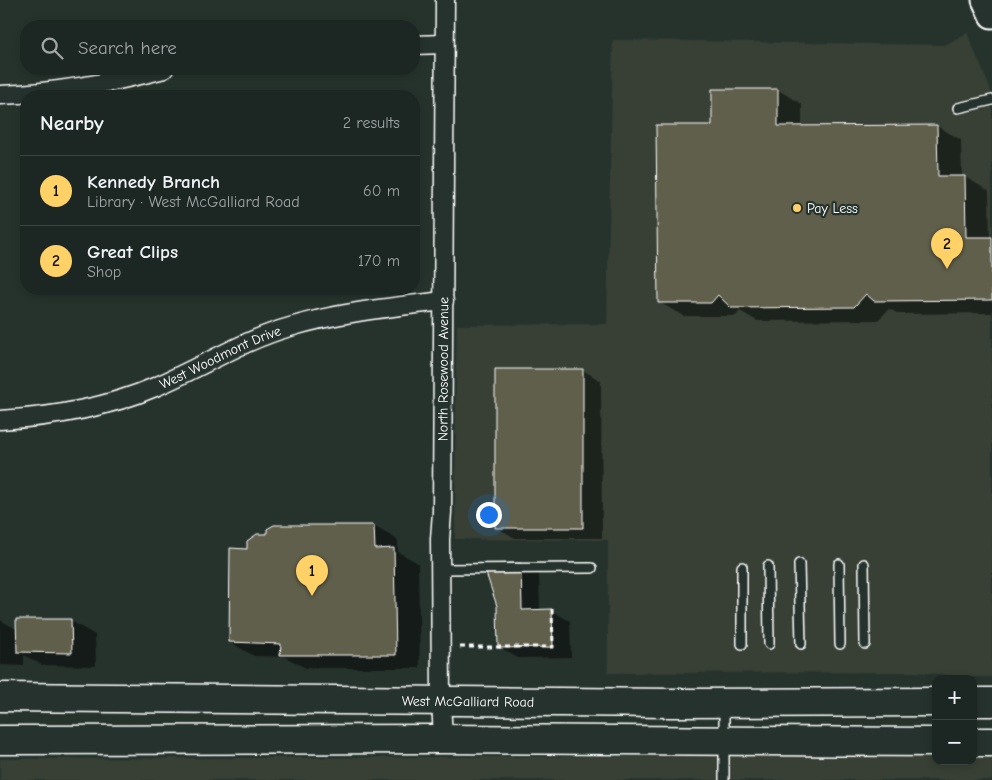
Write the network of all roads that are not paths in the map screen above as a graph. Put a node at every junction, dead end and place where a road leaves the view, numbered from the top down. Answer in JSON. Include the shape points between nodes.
{"nodes":[{"id":1,"x":444,"y":0,"type":"edge"},
{"id":2,"x":985,"y":0,"type":"edge"},
{"id":3,"x":992,"y":15,"type":"edge"},
{"id":4,"x":420,"y":44,"type":"edge"},
{"id":5,"x":444,"y":44,"type":"junction"},
{"id":6,"x":139,"y":75,"type":"edge"},
{"id":7,"x":50,"y":90,"type":"edge"},
{"id":8,"x":20,"y":93,"type":"edge"},
{"id":9,"x":0,"y":95,"type":"edge"},
{"id":10,"x":992,"y":100,"type":"edge"},
{"id":11,"x":958,"y":108,"type":"dead end"},
{"id":12,"x":444,"y":301,"type":"junction"},
{"id":13,"x":0,"y":420,"type":"edge"},
{"id":14,"x":799,"y":564,"type":"dead end"},
{"id":15,"x":839,"y":564,"type":"dead end"},
{"id":16,"x":864,"y":564,"type":"dead end"},
{"id":17,"x":768,"y":566,"type":"dead end"},
{"id":18,"x":742,"y":567,"type":"dead end"},
{"id":19,"x":592,"y":568,"type":"dead end"},
{"id":20,"x":440,"y":569,"type":"junction"},
{"id":21,"x":742,"y":644,"type":"dead end"},
{"id":22,"x":769,"y":644,"type":"dead end"},
{"id":23,"x":801,"y":644,"type":"dead end"},
{"id":24,"x":840,"y":644,"type":"dead end"},
{"id":25,"x":865,"y":644,"type":"dead end"},
{"id":26,"x":0,"y":697,"type":"edge"},
{"id":27,"x":441,"y":700,"type":"junction"},
{"id":28,"x":932,"y":702,"type":"edge"},
{"id":29,"x":977,"y":702,"type":"edge"},
{"id":30,"x":992,"y":702,"type":"edge"},
{"id":31,"x":724,"y":703,"type":"junction"},
{"id":32,"x":443,"y":739,"type":"junction"},
{"id":33,"x":0,"y":740,"type":"edge"},
{"id":34,"x":724,"y":741,"type":"junction"},
{"id":35,"x":932,"y":742,"type":"edge"},
{"id":36,"x":977,"y":742,"type":"edge"},
{"id":37,"x":992,"y":742,"type":"edge"},
{"id":38,"x":724,"y":780,"type":"edge"}],
"edges":[{"from":1,"to":5,"type":"street","name":"North Rosewood Avenue"},
{"from":2,"to":3,"type":"main road"},
{"from":4,"to":5,"type":"street"},
{"from":5,"to":12,"type":"street","name":"North Rosewood Avenue"},
{"from":6,"to":7,"type":"street","via":[[101,84]]},
{"from":8,"to":9,"type":"street"},
{"from":10,"to":11,"type":"lane"},
{"from":12,"to":13,"type":"street","name":"West Woodmont Drive","via":[[354,312],[290,327],[125,400],[68,413]]},
{"from":12,"to":20,"type":"street","name":"North Rosewood Avenue"},
{"from":14,"to":23,"type":"lane"},
{"from":15,"to":24,"type":"lane"},
{"from":16,"to":25,"type":"lane"},
{"from":17,"to":22,"type":"lane"},
{"from":18,"to":21,"type":"lane"},
{"from":19,"to":20,"type":"lane"},
{"from":20,"to":27,"type":"street","name":"North Rosewood Avenue"},
{"from":26,"to":27,"type":"main road","name":"West McGalliard Road"},
{"from":27,"to":31,"type":"main road","name":"West McGalliard Road"},
{"from":27,"to":32,"type":"street","name":"North Rosewood Avenue"},
{"from":28,"to":31,"type":"main road","name":"West McGalliard Road"},
{"from":29,"to":30,"type":"main road"},
{"from":31,"to":34,"type":"lane"},
{"from":32,"to":33,"type":"main road"},
{"from":32,"to":34,"type":"main road"},
{"from":34,"to":35,"type":"main road"},
{"from":34,"to":38,"type":"lane"},
{"from":36,"to":37,"type":"main road"}]}
